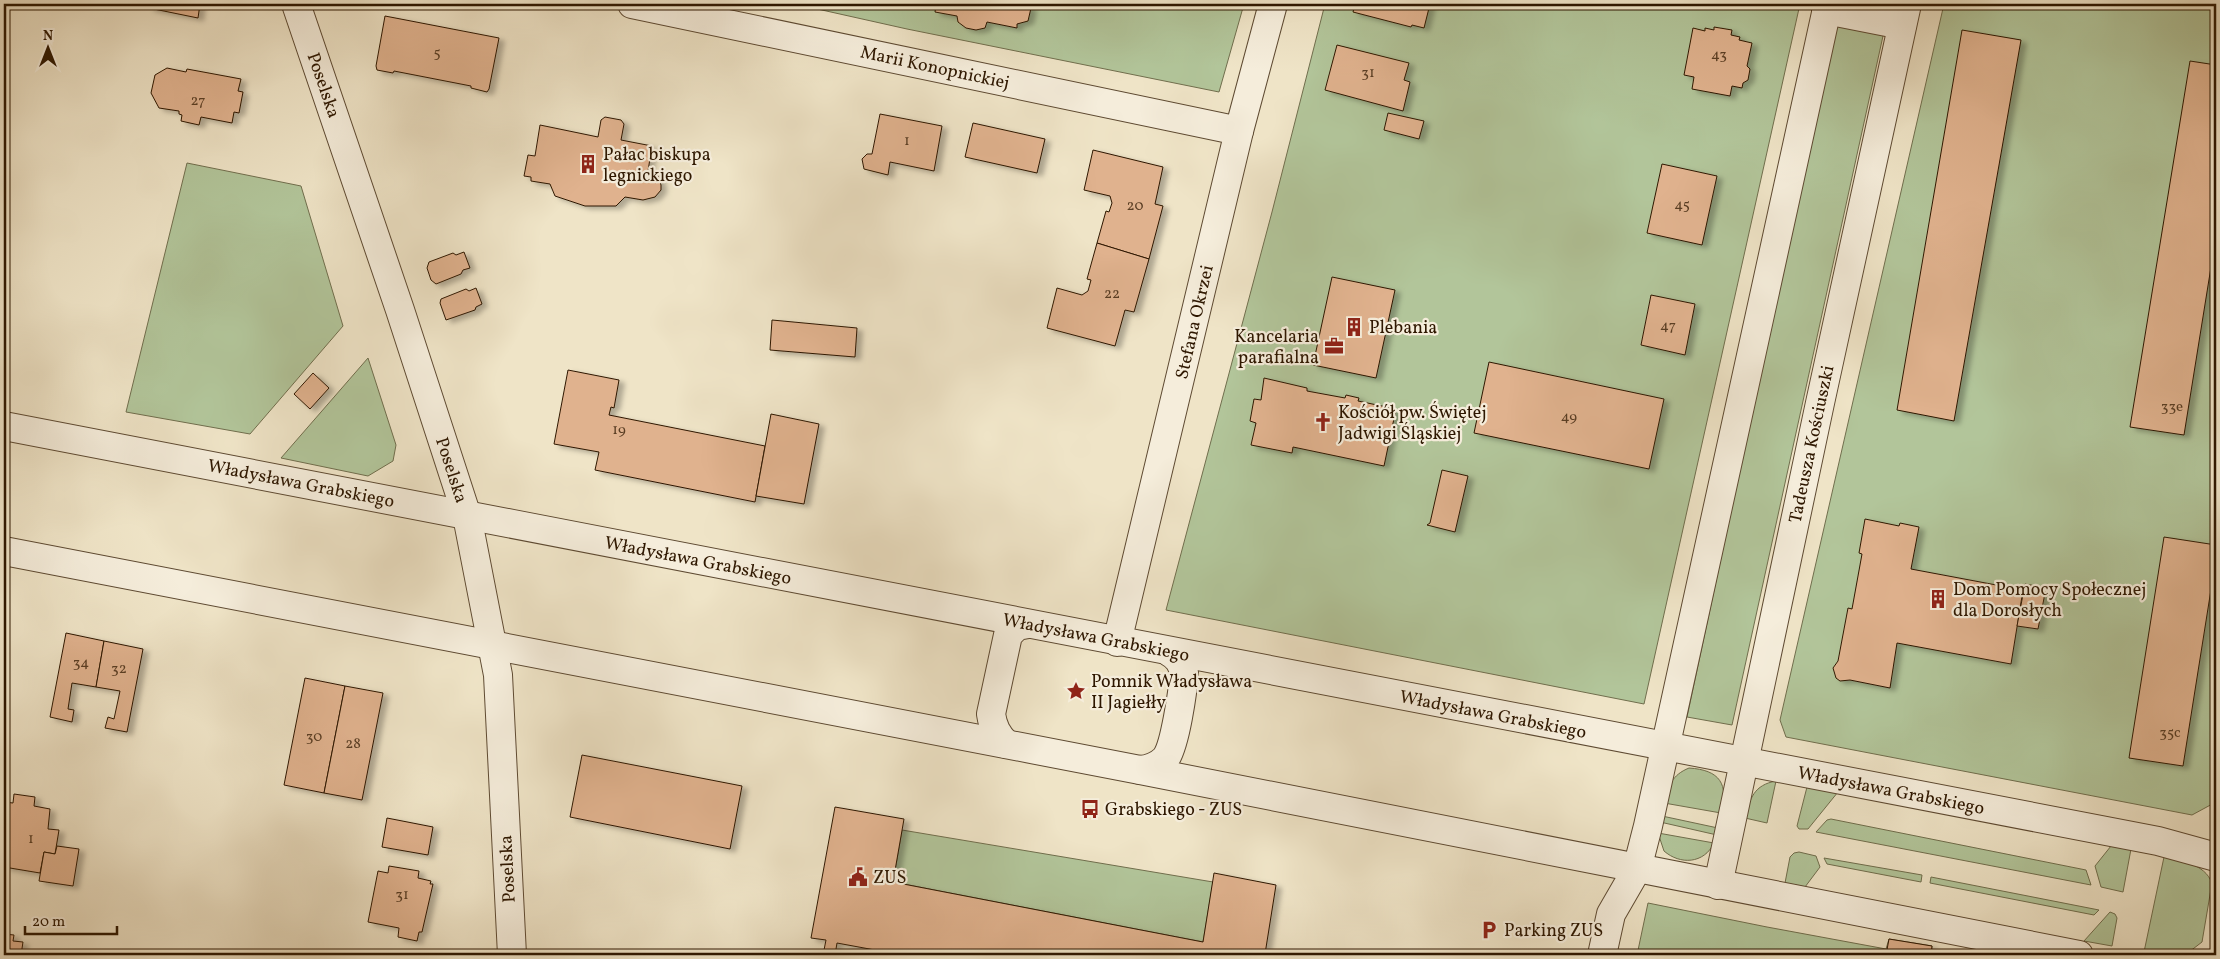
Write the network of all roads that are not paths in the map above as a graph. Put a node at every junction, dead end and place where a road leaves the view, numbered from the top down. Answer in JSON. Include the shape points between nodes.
{"nodes":[{"id":1,"x":296,"y":4,"type":"edge"},
{"id":2,"x":632,"y":4,"type":"edge"},
{"id":3,"x":1273,"y":4,"type":"edge"},
{"id":4,"x":1827,"y":7,"type":"edge"},
{"id":5,"x":1905,"y":15,"type":"edge"},
{"id":6,"x":1239,"y":131,"type":"junction"},
{"id":7,"x":4,"y":426,"type":"edge"},
{"id":8,"x":467,"y":516,"type":"junction"},
{"id":9,"x":4,"y":551,"type":"edge"},
{"id":10,"x":1028,"y":624,"type":"junction"},
{"id":11,"x":1117,"y":642,"type":"junction"},
{"id":12,"x":493,"y":646,"type":"junction"},
{"id":13,"x":1169,"y":652,"type":"junction"},
{"id":14,"x":1006,"y":744,"type":"junction"},
{"id":15,"x":1665,"y":747,"type":"junction"},
{"id":16,"x":1745,"y":762,"type":"junction"},
{"id":17,"x":1140,"y":770,"type":"junction"},
{"id":18,"x":2216,"y":857,"type":"edge"},
{"id":19,"x":1637,"y":869,"type":"junction"},
{"id":20,"x":1718,"y":885,"type":"junction"},
{"id":21,"x":512,"y":955,"type":"edge"},
{"id":22,"x":1602,"y":955,"type":"edge"},
{"id":23,"x":2079,"y":955,"type":"edge"}],
"edges":[{"from":1,"to":8,"type":"street","name":"Poselska"},
{"from":2,"to":6,"type":"street","name":"Marii Konopnickiej"},
{"from":3,"to":6,"type":"street","name":"Stefana Okrzei"},
{"from":4,"to":5,"type":"street"},
{"from":4,"to":15,"type":"street"},
{"from":5,"to":16,"type":"street","name":"Tadeusza Kościuszki"},
{"from":6,"to":11,"type":"street","name":"Stefana Okrzei"},
{"from":7,"to":8,"type":"street","name":"Władysława Grabskiego"},
{"from":8,"to":10,"type":"street","name":"Władysława Grabskiego"},
{"from":8,"to":12,"type":"street","name":"Poselska"},
{"from":9,"to":12,"type":"street"},
{"from":10,"to":11,"type":"street","name":"Władysława Grabskiego"},
{"from":10,"to":14,"type":"street","via":[[1018,626],[1008,635],[991,714],[993,726]]},
{"from":11,"to":13,"type":"street","name":"Władysława Grabskiego"},
{"from":12,"to":14,"type":"street"},
{"from":12,"to":21,"type":"street","name":"Poselska","via":[[498,675]]},
{"from":13,"to":15,"type":"street","name":"Władysława Grabskiego"},
{"from":13,"to":17,"type":"street","via":[[1181,663],[1184,673],[1172,746],[1158,765]]},
{"from":14,"to":17,"type":"street"},
{"from":15,"to":16,"type":"street","name":"Władysława Grabskiego"},
{"from":15,"to":19,"type":"street"},
{"from":16,"to":18,"type":"street","name":"Władysława Grabskiego","via":[[2158,842]]},
{"from":16,"to":20,"type":"street","name":"Tadeusza Kościuszki"},
{"from":17,"to":19,"type":"street"},
{"from":19,"to":20,"type":"street"},
{"from":19,"to":22,"type":"street","via":[[1611,914]]},
{"from":20,"to":23,"type":"street"}]}
